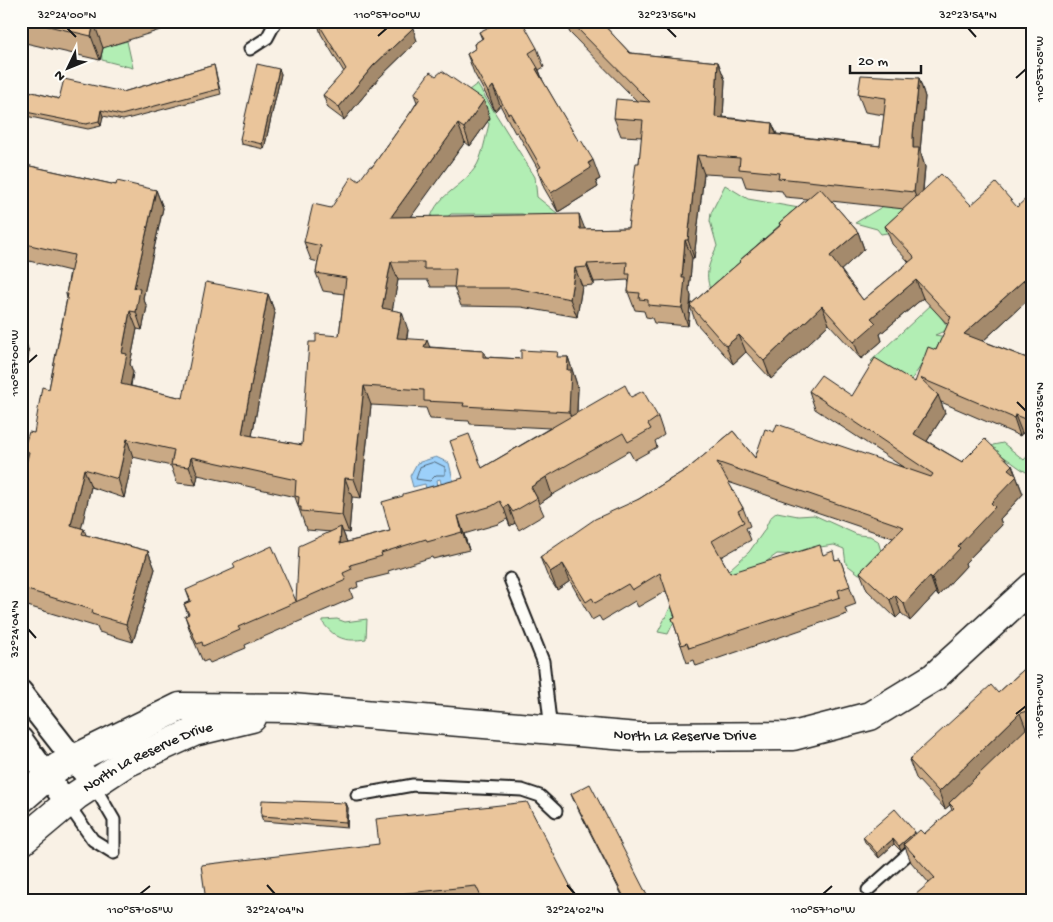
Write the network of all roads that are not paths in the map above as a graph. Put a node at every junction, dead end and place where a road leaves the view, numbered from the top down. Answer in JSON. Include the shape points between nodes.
{"nodes":[{"id":1,"x":276,"y":21,"type":"edge"},
{"id":2,"x":250,"y":49,"type":"dead end"},
{"id":3,"x":510,"y":579,"type":"dead end"},
{"id":4,"x":1032,"y":587,"type":"edge"},
{"id":5,"x":21,"y":692,"type":"edge"},
{"id":6,"x":292,"y":708,"type":"junction"},
{"id":7,"x":551,"y":730,"type":"junction"},
{"id":8,"x":21,"y":739,"type":"edge"},
{"id":9,"x":73,"y":759,"type":"junction"},
{"id":10,"x":48,"y":776,"type":"junction"},
{"id":11,"x":93,"y":784,"type":"junction"},
{"id":12,"x":357,"y":795,"type":"dead end"},
{"id":13,"x":21,"y":799,"type":"edge"},
{"id":14,"x":67,"y":803,"type":"junction"},
{"id":15,"x":556,"y":811,"type":"dead end"},
{"id":16,"x":932,"y":833,"type":"edge"},
{"id":17,"x":21,"y":842,"type":"edge"},
{"id":18,"x":868,"y":890,"type":"dead end"}],
"edges":[{"from":1,"to":2,"type":"lane","via":[[267,38]]},
{"from":3,"to":7,"type":"lane","via":[[543,662]]},
{"from":4,"to":7,"type":"street","name":"North La Reserve Drive","via":[[934,677],[870,716],[793,736],[638,737]]},
{"from":5,"to":9,"type":"street"},
{"from":6,"to":7,"type":"street","name":"North La Reserve Drive"},
{"from":6,"to":9,"type":"street","name":"North La Reserve Drive","via":[[180,708]]},
{"from":6,"to":11,"type":"street","name":"North La Reserve Drive","via":[[194,732],[124,764]]},
{"from":8,"to":10,"type":"street"},
{"from":9,"to":10,"type":"street","name":"North La Reserve Drive"},
{"from":9,"to":11,"type":"street"},
{"from":10,"to":13,"type":"street","name":"North La Reserve Drive"},
{"from":10,"to":14,"type":"street"},
{"from":11,"to":14,"type":"street","name":"North La Reserve Drive"},
{"from":11,"to":14,"type":"lane","via":[[114,820],[114,853],[93,840]]},
{"from":12,"to":15,"type":"lane","via":[[413,784],[522,790],[540,796]]},
{"from":14,"to":17,"type":"street","name":"North La Reserve Drive"},
{"from":16,"to":18,"type":"lane"}]}
